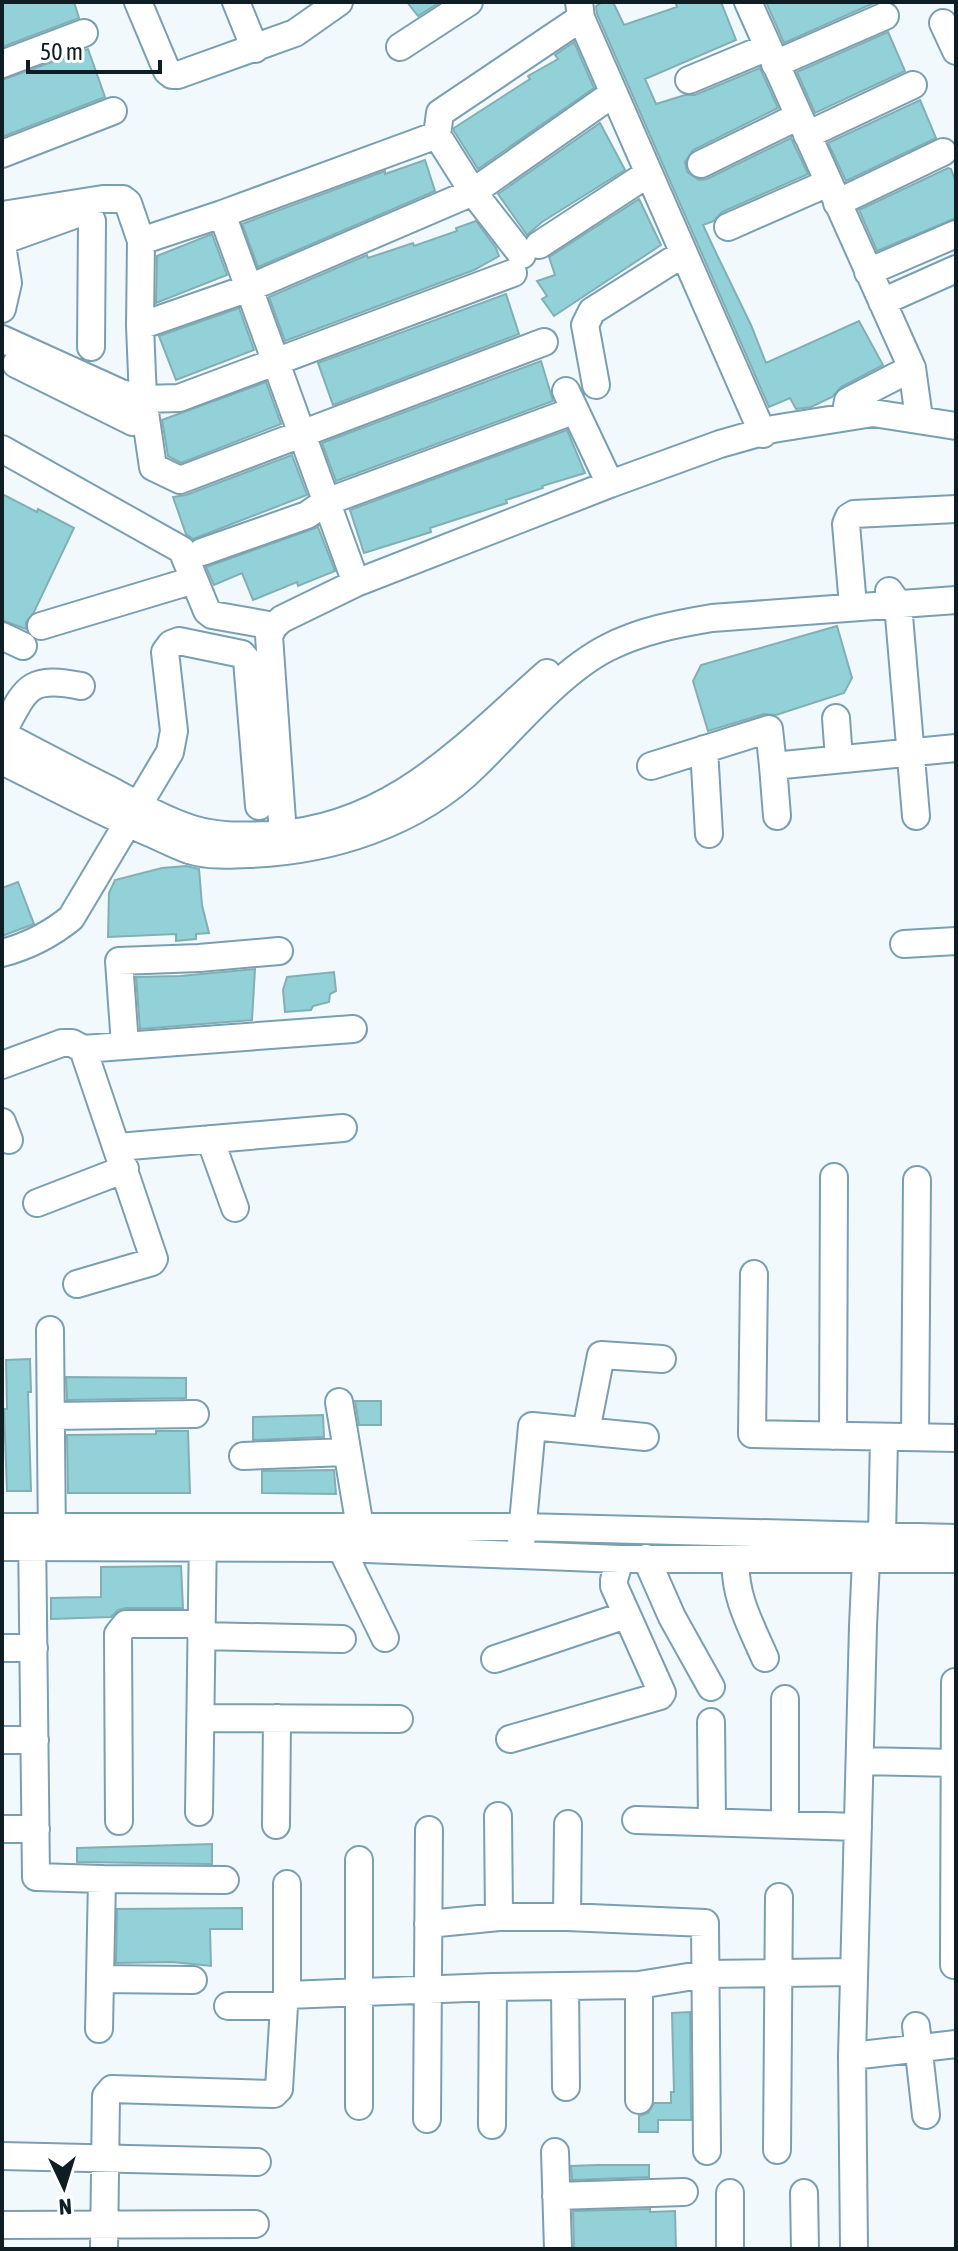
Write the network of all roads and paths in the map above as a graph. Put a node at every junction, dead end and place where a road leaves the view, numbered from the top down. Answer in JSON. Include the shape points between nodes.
{"nodes":[{"id":1,"x":138,"y":2,"type":"edge"},
{"id":2,"x":236,"y":2,"type":"edge"},
{"id":3,"x":339,"y":2,"type":"edge"},
{"id":4,"x":469,"y":2,"type":"edge"},
{"id":5,"x":748,"y":2,"type":"edge"},
{"id":6,"x":580,"y":10,"type":"edge"},
{"id":7,"x":885,"y":16,"type":"dead end"},
{"id":8,"x":943,"y":23,"type":"dead end"},
{"id":9,"x":84,"y":33,"type":"dead end"},
{"id":10,"x":400,"y":47,"type":"dead end"},
{"id":11,"x":255,"y":49,"type":"junction"},
{"id":12,"x":956,"y":51,"type":"edge"},
{"id":13,"x":772,"y":56,"type":"junction"},
{"id":14,"x":2,"y":64,"type":"edge"},
{"id":15,"x":689,"y":80,"type":"dead end"},
{"id":16,"x":913,"y":85,"type":"dead end"},
{"id":17,"x":614,"y":93,"type":"junction"},
{"id":18,"x":113,"y":111,"type":"dead end"},
{"id":19,"x":803,"y":125,"type":"junction"},
{"id":20,"x":437,"y":135,"type":"junction"},
{"id":21,"x":943,"y":152,"type":"dead end"},
{"id":22,"x":2,"y":154,"type":"edge"},
{"id":23,"x":701,"y":164,"type":"dead end"},
{"id":24,"x":649,"y":173,"type":"junction"},
{"id":25,"x":473,"y":192,"type":"junction"},
{"id":26,"x":832,"y":193,"type":"junction"},
{"id":27,"x":222,"y":214,"type":"junction"},
{"id":28,"x":2,"y":215,"type":"edge"},
{"id":29,"x":728,"y":227,"type":"dead end"},
{"id":30,"x":956,"y":234,"type":"edge"},
{"id":31,"x":141,"y":241,"type":"junction"},
{"id":32,"x":2,"y":243,"type":"edge"},
{"id":33,"x":684,"y":253,"type":"junction"},
{"id":34,"x":525,"y":258,"type":"junction"},
{"id":35,"x":956,"y":269,"type":"edge"},
{"id":36,"x":868,"y":272,"type":"junction"},
{"id":37,"x":249,"y":288,"type":"junction"},
{"id":38,"x":882,"y":302,"type":"junction"},
{"id":39,"x":2,"y":309,"type":"edge"},
{"id":40,"x":140,"y":326,"type":"junction"},
{"id":41,"x":2,"y":339,"type":"edge"},
{"id":42,"x":544,"y":342,"type":"dead end"},
{"id":43,"x":91,"y":347,"type":"dead end"},
{"id":44,"x":2,"y":357,"type":"edge"},
{"id":45,"x":275,"y":361,"type":"junction"},
{"id":46,"x":912,"y":368,"type":"junction"},
{"id":47,"x":596,"y":385,"type":"dead end"},
{"id":48,"x":138,"y":410,"type":"junction"},
{"id":49,"x":845,"y":417,"type":"junction"},
{"id":50,"x":919,"y":418,"type":"junction"},
{"id":51,"x":956,"y":426,"type":"edge"},
{"id":52,"x":301,"y":432,"type":"junction"},
{"id":53,"x":763,"y":434,"type":"junction"},
{"id":54,"x":2,"y":449,"type":"edge"},
{"id":55,"x":610,"y":484,"type":"junction"},
{"id":56,"x":326,"y":502,"type":"junction"},
{"id":57,"x":956,"y":509,"type":"edge"},
{"id":58,"x":202,"y":552,"type":"dead end"},
{"id":59,"x":194,"y":580,"type":"junction"},
{"id":60,"x":356,"y":583,"type":"junction"},
{"id":61,"x":956,"y":586,"type":"edge"},
{"id":62,"x":852,"y":594,"type":"junction"},
{"id":63,"x":893,"y":598,"type":"junction"},
{"id":64,"x":956,"y":600,"type":"edge"},
{"id":65,"x":41,"y":626,"type":"dead end"},
{"id":66,"x":274,"y":626,"type":"junction"},
{"id":67,"x":81,"y":686,"type":"dead end"},
{"id":68,"x":836,"y":718,"type":"dead end"},
{"id":69,"x":2,"y":733,"type":"edge"},
{"id":70,"x":956,"y":748,"type":"edge"},
{"id":71,"x":704,"y":749,"type":"junction"},
{"id":72,"x":910,"y":752,"type":"junction"},
{"id":73,"x":839,"y":759,"type":"junction"},
{"id":74,"x":2,"y":761,"type":"edge"},
{"id":75,"x":651,"y":766,"type":"dead end"},
{"id":76,"x":773,"y":766,"type":"junction"},
{"id":77,"x":259,"y":806,"type":"dead end"},
{"id":78,"x":133,"y":814,"type":"junction"},
{"id":79,"x":777,"y":816,"type":"dead end"},
{"id":80,"x":916,"y":816,"type":"dead end"},
{"id":81,"x":709,"y":834,"type":"dead end"},
{"id":82,"x":283,"y":843,"type":"junction"},
{"id":83,"x":956,"y":941,"type":"edge"},
{"id":84,"x":904,"y":944,"type":"dead end"},
{"id":85,"x":279,"y":951,"type":"dead end"},
{"id":86,"x":2,"y":953,"type":"edge"},
{"id":87,"x":353,"y":1029,"type":"dead end"},
{"id":88,"x":125,"y":1045,"type":"junction"},
{"id":89,"x":83,"y":1049,"type":"junction"},
{"id":90,"x":2,"y":1065,"type":"edge"},
{"id":91,"x":343,"y":1128,"type":"dead end"},
{"id":92,"x":210,"y":1139,"type":"junction"},
{"id":93,"x":121,"y":1158,"type":"junction"},
{"id":94,"x":834,"y":1177,"type":"dead end"},
{"id":95,"x":917,"y":1180,"type":"dead end"},
{"id":96,"x":37,"y":1203,"type":"dead end"},
{"id":97,"x":235,"y":1208,"type":"dead end"},
{"id":98,"x":754,"y":1274,"type":"dead end"},
{"id":99,"x":77,"y":1284,"type":"dead end"},
{"id":100,"x":50,"y":1330,"type":"dead end"},
{"id":101,"x":662,"y":1359,"type":"dead end"},
{"id":102,"x":339,"y":1402,"type":"dead end"},
{"id":103,"x":195,"y":1414,"type":"dead end"},
{"id":104,"x":51,"y":1416,"type":"junction"},
{"id":105,"x":586,"y":1431,"type":"junction"},
{"id":106,"x":833,"y":1436,"type":"junction"},
{"id":107,"x":645,"y":1437,"type":"dead end"},
{"id":108,"x":884,"y":1437,"type":"junction"},
{"id":109,"x":915,"y":1437,"type":"junction"},
{"id":110,"x":956,"y":1438,"type":"edge"},
{"id":111,"x":347,"y":1452,"type":"junction"},
{"id":112,"x":243,"y":1456,"type":"dead end"},
{"id":113,"x":2,"y":1527,"type":"edge"},
{"id":114,"x":360,"y":1527,"type":"junction"},
{"id":115,"x":42,"y":1537,"type":"junction"},
{"id":116,"x":203,"y":1537,"type":"junction"},
{"id":117,"x":882,"y":1537,"type":"junction"},
{"id":118,"x":956,"y":1538,"type":"edge"},
{"id":119,"x":521,"y":1540,"type":"junction"},
{"id":120,"x":2,"y":1547,"type":"edge"},
{"id":121,"x":341,"y":1548,"type":"junction"},
{"id":122,"x":633,"y":1558,"type":"junction"},
{"id":123,"x":736,"y":1559,"type":"junction"},
{"id":124,"x":956,"y":1559,"type":"edge"},
{"id":125,"x":866,"y":1560,"type":"junction"},
{"id":126,"x":626,"y":1615,"type":"junction"},
{"id":127,"x":202,"y":1630,"type":"junction"},
{"id":128,"x":385,"y":1638,"type":"dead end"},
{"id":129,"x":342,"y":1639,"type":"dead end"},
{"id":130,"x":2,"y":1648,"type":"edge"},
{"id":131,"x":34,"y":1648,"type":"junction"},
{"id":132,"x":765,"y":1658,"type":"dead end"},
{"id":133,"x":495,"y":1659,"type":"dead end"},
{"id":134,"x":955,"y":1682,"type":"edge"},
{"id":135,"x":711,"y":1687,"type":"dead end"},
{"id":136,"x":785,"y":1699,"type":"dead end"},
{"id":137,"x":201,"y":1718,"type":"junction"},
{"id":138,"x":277,"y":1718,"type":"junction"},
{"id":139,"x":399,"y":1719,"type":"dead end"},
{"id":140,"x":711,"y":1722,"type":"dead end"},
{"id":141,"x":510,"y":1739,"type":"dead end"},
{"id":142,"x":2,"y":1740,"type":"edge"},
{"id":143,"x":35,"y":1740,"type":"junction"},
{"id":144,"x":860,"y":1761,"type":"junction"},
{"id":145,"x":955,"y":1763,"type":"edge"},
{"id":146,"x":199,"y":1812,"type":"dead end"},
{"id":147,"x":498,"y":1816,"type":"dead end"},
{"id":148,"x":636,"y":1820,"type":"dead end"},
{"id":149,"x":119,"y":1821,"type":"dead end"},
{"id":150,"x":712,"y":1821,"type":"junction"},
{"id":151,"x":785,"y":1823,"type":"junction"},
{"id":152,"x":568,"y":1824,"type":"dead end"},
{"id":153,"x":276,"y":1825,"type":"dead end"},
{"id":154,"x":858,"y":1827,"type":"junction"},
{"id":155,"x":2,"y":1829,"type":"edge"},
{"id":156,"x":36,"y":1829,"type":"junction"},
{"id":157,"x":429,"y":1830,"type":"dead end"},
{"id":158,"x":359,"y":1860,"type":"dead end"},
{"id":159,"x":102,"y":1879,"type":"junction"},
{"id":160,"x":225,"y":1880,"type":"dead end"},
{"id":161,"x":287,"y":1884,"type":"dead end"},
{"id":162,"x":779,"y":1897,"type":"dead end"},
{"id":163,"x":499,"y":1917,"type":"junction"},
{"id":164,"x":567,"y":1917,"type":"junction"},
{"id":165,"x":428,"y":1924,"type":"junction"},
{"id":166,"x":954,"y":1965,"type":"edge"},
{"id":167,"x":779,"y":1972,"type":"junction"},
{"id":168,"x":854,"y":1972,"type":"junction"},
{"id":169,"x":706,"y":1974,"type":"junction"},
{"id":170,"x":100,"y":1979,"type":"junction"},
{"id":171,"x":193,"y":1980,"type":"dead end"},
{"id":172,"x":639,"y":1985,"type":"junction"},
{"id":173,"x":565,"y":1986,"type":"junction"},
{"id":174,"x":493,"y":1987,"type":"junction"},
{"id":175,"x":427,"y":1990,"type":"junction"},
{"id":176,"x":359,"y":1993,"type":"junction"},
{"id":177,"x":286,"y":2001,"type":"junction"},
{"id":178,"x":228,"y":2006,"type":"dead end"},
{"id":179,"x":99,"y":2029,"type":"dead end"},
{"id":180,"x":917,"y":2037,"type":"junction"},
{"id":181,"x":956,"y":2044,"type":"edge"},
{"id":182,"x":852,"y":2056,"type":"junction"},
{"id":183,"x":566,"y":2087,"type":"dead end"},
{"id":184,"x":639,"y":2100,"type":"dead end"},
{"id":185,"x":359,"y":2106,"type":"dead end"},
{"id":186,"x":926,"y":2115,"type":"dead end"},
{"id":187,"x":427,"y":2119,"type":"dead end"},
{"id":188,"x":492,"y":2125,"type":"dead end"},
{"id":189,"x":777,"y":2150,"type":"dead end"},
{"id":190,"x":707,"y":2151,"type":"dead end"},
{"id":191,"x":555,"y":2152,"type":"dead end"},
{"id":192,"x":2,"y":2156,"type":"edge"},
{"id":193,"x":105,"y":2158,"type":"junction"},
{"id":194,"x":257,"y":2162,"type":"dead end"},
{"id":195,"x":684,"y":2192,"type":"dead end"},
{"id":196,"x":730,"y":2193,"type":"dead end"},
{"id":197,"x":804,"y":2193,"type":"dead end"},
{"id":198,"x":556,"y":2196,"type":"junction"},
{"id":199,"x":255,"y":2224,"type":"dead end"},
{"id":200,"x":2,"y":2225,"type":"edge"},
{"id":201,"x":104,"y":2236,"type":"edge"},
{"id":202,"x":558,"y":2249,"type":"edge"},
{"id":203,"x":730,"y":2249,"type":"edge"},
{"id":204,"x":805,"y":2249,"type":"edge"},
{"id":205,"x":854,"y":2249,"type":"edge"}],
"edges":[{"from":1,"to":11,"type":"street","via":[[172,75]]},
{"from":2,"to":11,"type":"street"},
{"from":3,"to":11,"type":"street","via":[[295,33]]},
{"from":4,"to":10,"type":"street"},
{"from":5,"to":13,"type":"street"},
{"from":6,"to":17,"type":"street"},
{"from":6,"to":20,"type":"street","via":[[440,113]]},
{"from":7,"to":13,"type":"street"},
{"from":8,"to":12,"type":"street"},
{"from":9,"to":14,"type":"street"},
{"from":13,"to":15,"type":"street"},
{"from":13,"to":19,"type":"street"},
{"from":16,"to":19,"type":"street"},
{"from":17,"to":24,"type":"street"},
{"from":17,"to":25,"type":"street"},
{"from":18,"to":22,"type":"street"},
{"from":19,"to":23,"type":"street"},
{"from":19,"to":26,"type":"street"},
{"from":20,"to":25,"type":"street"},
{"from":20,"to":27,"type":"street"},
{"from":21,"to":26,"type":"street"},
{"from":24,"to":33,"type":"street"},
{"from":24,"to":34,"type":"street"},
{"from":25,"to":34,"type":"street"},
{"from":25,"to":37,"type":"street"},
{"from":26,"to":29,"type":"street"},
{"from":26,"to":36,"type":"street"},
{"from":27,"to":31,"type":"street"},
{"from":27,"to":37,"type":"street"},
{"from":28,"to":31,"type":"street","via":[[123,199]]},
{"from":30,"to":36,"type":"street"},
{"from":31,"to":40,"type":"street"},
{"from":32,"to":39,"type":"street","via":[[8,283]]},
{"from":32,"to":43,"type":"street","via":[[80,213],[89,215]]},
{"from":33,"to":47,"type":"street","via":[[587,317]]},
{"from":33,"to":53,"type":"street"},
{"from":34,"to":45,"type":"street"},
{"from":35,"to":38,"type":"street"},
{"from":36,"to":38,"type":"street"},
{"from":37,"to":40,"type":"street"},
{"from":37,"to":45,"type":"street"},
{"from":38,"to":46,"type":"street"},
{"from":40,"to":48,"type":"street"},
{"from":41,"to":48,"type":"street","via":[[121,393]]},
{"from":42,"to":52,"type":"street"},
{"from":44,"to":48,"type":"street"},
{"from":45,"to":48,"type":"street"},
{"from":45,"to":52,"type":"street"},
{"from":46,"to":49,"type":"street","via":[[848,401]]},
{"from":46,"to":50,"type":"street"},
{"from":48,"to":52,"type":"street","via":[[153,467],[180,480]]},
{"from":49,"to":50,"type":"street","via":[[873,413]]},
{"from":49,"to":53,"type":"street"},
{"from":50,"to":51,"type":"street"},
{"from":52,"to":56,"type":"street"},
{"from":53,"to":55,"type":"street"},
{"from":54,"to":59,"type":"street","via":[[182,550]]},
{"from":55,"to":56,"type":"street","via":[[564,403]]},
{"from":55,"to":60,"type":"street"},
{"from":56,"to":58,"type":"street","via":[[307,515]]},
{"from":56,"to":60,"type":"street"},
{"from":57,"to":62,"type":"street","via":[[849,517]]},
{"from":59,"to":65,"type":"street"},
{"from":59,"to":66,"type":"street","via":[[203,607],[212,615]]},
{"from":60,"to":66,"type":"street"},
{"from":61,"to":63,"type":"street"},
{"from":62,"to":63,"type":"street"},
{"from":62,"to":82,"type":"street","via":[[692,605],[613,629],[557,664],[404,794]]},
{"from":63,"to":64,"type":"street"},
{"from":63,"to":72,"type":"street"},
{"from":63,"to":82,"type":"street","via":[[712,618],[672,625],[606,648],[576,669],[473,769],[434,799],[402,817],[330,843]]},
{"from":66,"to":82,"type":"street","via":[[269,636]]},
{"from":67,"to":69,"type":"street","via":[[54,681],[33,686]]},
{"from":68,"to":73,"type":"street"},
{"from":69,"to":78,"type":"street"},
{"from":70,"to":72,"type":"street"},
{"from":71,"to":75,"type":"street"},
{"from":71,"to":76,"type":"street","via":[[769,729]]},
{"from":71,"to":81,"type":"street"},
{"from":72,"to":73,"type":"street"},
{"from":72,"to":80,"type":"street"},
{"from":73,"to":76,"type":"street"},
{"from":74,"to":78,"type":"street"},
{"from":76,"to":79,"type":"street"},
{"from":77,"to":78,"type":"street","via":[[247,660],[242,654],[179,641],[165,652],[173,742]]},
{"from":78,"to":82,"type":"street"},
{"from":78,"to":86,"type":"street","via":[[71,918],[53,933]]},
{"from":83,"to":84,"type":"street"},
{"from":85,"to":88,"type":"street","via":[[119,961]]},
{"from":87,"to":88,"type":"street"},
{"from":88,"to":89,"type":"street"},
{"from":89,"to":90,"type":"street","via":[[62,1043]]},
{"from":89,"to":93,"type":"street"},
{"from":91,"to":92,"type":"street"},
{"from":92,"to":93,"type":"street"},
{"from":92,"to":97,"type":"street"},
{"from":93,"to":96,"type":"street"},
{"from":93,"to":99,"type":"street","via":[[154,1259]]},
{"from":94,"to":106,"type":"street"},
{"from":95,"to":109,"type":"street"},
{"from":98,"to":106,"type":"street","via":[[752,1434]]},
{"from":100,"to":104,"type":"street"},
{"from":101,"to":105,"type":"street","via":[[601,1355]]},
{"from":102,"to":111,"type":"street"},
{"from":103,"to":104,"type":"street"},
{"from":104,"to":115,"type":"street"},
{"from":105,"to":107,"type":"street"},
{"from":105,"to":119,"type":"street","via":[[532,1426]]},
{"from":106,"to":108,"type":"street"},
{"from":108,"to":109,"type":"street"},
{"from":108,"to":117,"type":"street"},
{"from":109,"to":110,"type":"street"},
{"from":111,"to":112,"type":"street"},
{"from":111,"to":114,"type":"street"},
{"from":113,"to":115,"type":"street"},
{"from":114,"to":116,"type":"street"},
{"from":114,"to":119,"type":"street"},
{"from":115,"to":116,"type":"street"},
{"from":115,"to":120,"type":"street"},
{"from":115,"to":131,"type":"street"},
{"from":116,"to":121,"type":"street"},
{"from":116,"to":127,"type":"street"},
{"from":117,"to":118,"type":"street"},
{"from":117,"to":119,"type":"street"},
{"from":117,"to":125,"type":"street"},
{"from":119,"to":121,"type":"street"},
{"from":119,"to":122,"type":"street"},
{"from":121,"to":128,"type":"street"},
{"from":122,"to":123,"type":"street"},
{"from":122,"to":126,"type":"street","via":[[614,1580]]},
{"from":122,"to":135,"type":"street"},
{"from":123,"to":125,"type":"street"},
{"from":123,"to":132,"type":"street","via":[[742,1603]]},
{"from":124,"to":125,"type":"street"},
{"from":125,"to":144,"type":"street"},
{"from":126,"to":133,"type":"street"},
{"from":126,"to":141,"type":"street","via":[[660,1696]]},
{"from":127,"to":129,"type":"street"},
{"from":127,"to":137,"type":"street"},
{"from":127,"to":149,"type":"street","via":[[126,1624],[118,1634]]},
{"from":130,"to":131,"type":"street"},
{"from":131,"to":143,"type":"street"},
{"from":134,"to":145,"type":"street"},
{"from":136,"to":151,"type":"street"},
{"from":137,"to":138,"type":"street"},
{"from":137,"to":146,"type":"street"},
{"from":138,"to":139,"type":"street"},
{"from":138,"to":153,"type":"street"},
{"from":140,"to":150,"type":"street"},
{"from":142,"to":143,"type":"street"},
{"from":143,"to":156,"type":"street"},
{"from":144,"to":145,"type":"street"},
{"from":144,"to":154,"type":"street"},
{"from":145,"to":166,"type":"street"},
{"from":147,"to":163,"type":"street"},
{"from":148,"to":150,"type":"street"},
{"from":150,"to":151,"type":"street"},
{"from":151,"to":154,"type":"street"},
{"from":152,"to":164,"type":"street"},
{"from":154,"to":168,"type":"street"},
{"from":155,"to":156,"type":"street"},
{"from":156,"to":159,"type":"street","via":[[36,1877]]},
{"from":157,"to":165,"type":"street"},
{"from":158,"to":176,"type":"street"},
{"from":159,"to":160,"type":"street"},
{"from":159,"to":170,"type":"street"},
{"from":161,"to":177,"type":"street"},
{"from":162,"to":167,"type":"street"},
{"from":163,"to":164,"type":"street"},
{"from":163,"to":165,"type":"street"},
{"from":164,"to":169,"type":"street","via":[[705,1923]]},
{"from":165,"to":175,"type":"street"},
{"from":167,"to":168,"type":"street"},
{"from":167,"to":169,"type":"street"},
{"from":167,"to":189,"type":"street"},
{"from":168,"to":182,"type":"street"},
{"from":169,"to":172,"type":"street"},
{"from":169,"to":190,"type":"street"},
{"from":170,"to":171,"type":"street"},
{"from":170,"to":179,"type":"street"},
{"from":172,"to":173,"type":"street"},
{"from":172,"to":184,"type":"street"},
{"from":173,"to":174,"type":"street"},
{"from":173,"to":183,"type":"street"},
{"from":174,"to":175,"type":"street"},
{"from":174,"to":188,"type":"street"},
{"from":175,"to":176,"type":"street"},
{"from":175,"to":187,"type":"street"},
{"from":176,"to":177,"type":"street"},
{"from":176,"to":185,"type":"street"},
{"from":177,"to":178,"type":"street"},
{"from":177,"to":193,"type":"street","via":[[278,2092],[112,2089],[106,2096]]},
{"from":180,"to":181,"type":"street"},
{"from":180,"to":182,"type":"street"},
{"from":180,"to":186,"type":"street"},
{"from":182,"to":205,"type":"street"},
{"from":191,"to":198,"type":"street"},
{"from":192,"to":193,"type":"street"},
{"from":193,"to":194,"type":"street"},
{"from":193,"to":201,"type":"street"},
{"from":195,"to":198,"type":"street"},
{"from":196,"to":203,"type":"street"},
{"from":197,"to":204,"type":"street"},
{"from":198,"to":202,"type":"street"},
{"from":199,"to":201,"type":"street"},
{"from":200,"to":201,"type":"street"}]}
